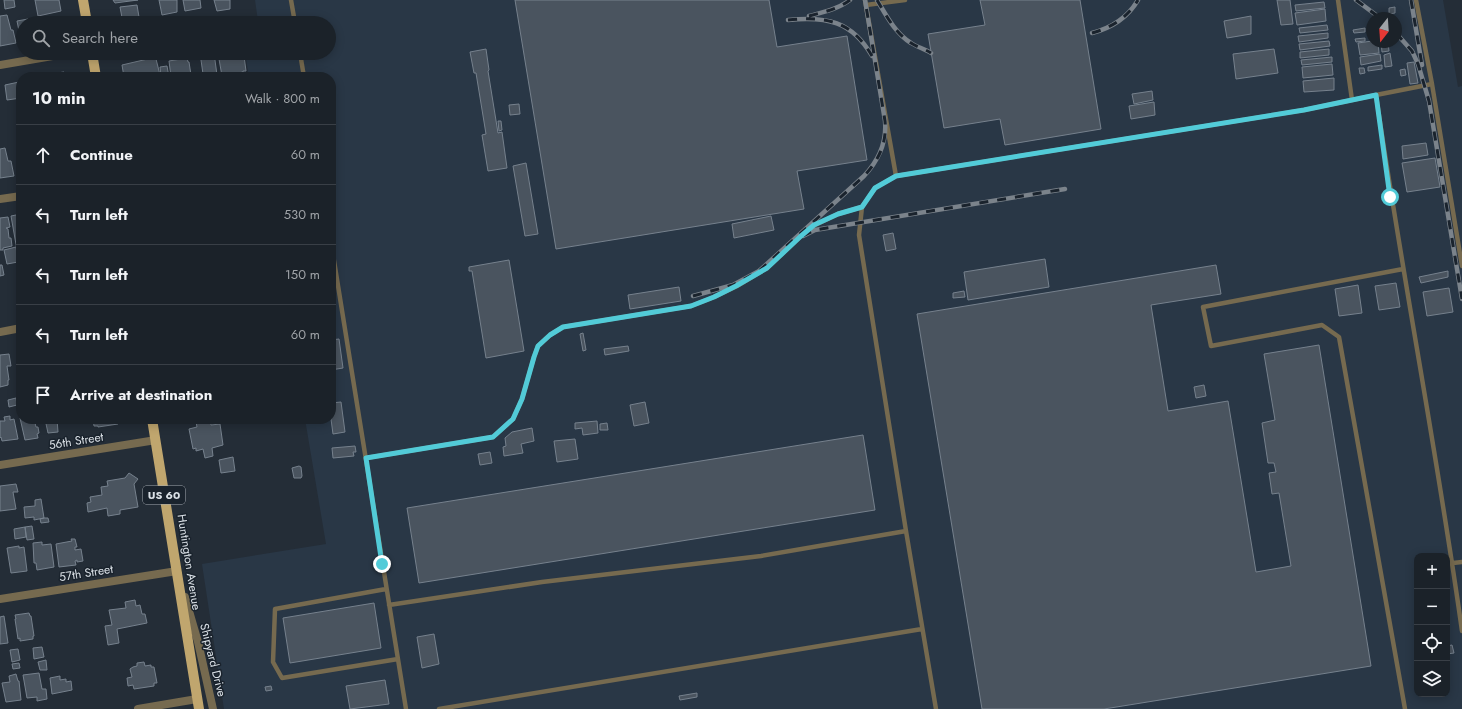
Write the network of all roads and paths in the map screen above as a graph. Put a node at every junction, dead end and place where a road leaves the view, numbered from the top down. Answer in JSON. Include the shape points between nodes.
{"nodes":[{"id":1,"x":83,"y":0,"type":"edge"},
{"id":2,"x":291,"y":0,"type":"edge"},
{"id":3,"x":865,"y":0,"type":"edge"},
{"id":4,"x":905,"y":0,"type":"edge"},
{"id":5,"x":1338,"y":0,"type":"edge"},
{"id":6,"x":1416,"y":0,"type":"edge"},
{"id":7,"x":866,"y":6,"type":"junction"},
{"id":8,"x":86,"y":16,"type":"edge"},
{"id":9,"x":294,"y":16,"type":"edge"},
{"id":10,"x":29,"y":60,"type":"edge"},
{"id":11,"x":93,"y":60,"type":"edge"},
{"id":12,"x":301,"y":60,"type":"edge"},
{"id":13,"x":0,"y":65,"type":"edge"},
{"id":14,"x":95,"y":72,"type":"edge"},
{"id":15,"x":303,"y":72,"type":"edge"},
{"id":16,"x":1432,"y":84,"type":"junction"},
{"id":17,"x":1376,"y":95,"type":"junction"},
{"id":18,"x":1352,"y":100,"type":"junction"},
{"id":19,"x":896,"y":176,"type":"junction"},
{"id":20,"x":16,"y":197,"type":"edge"},
{"id":21,"x":0,"y":199,"type":"edge"},
{"id":22,"x":862,"y":207,"type":"junction"},
{"id":23,"x":1462,"y":266,"type":"edge"},
{"id":24,"x":1403,"y":269,"type":"junction"},
{"id":25,"x":336,"y":273,"type":"edge"},
{"id":26,"x":16,"y":329,"type":"edge"},
{"id":27,"x":0,"y":332,"type":"edge"},
{"id":28,"x":153,"y":424,"type":"edge"},
{"id":29,"x":156,"y":440,"type":"junction"},
{"id":30,"x":366,"y":458,"type":"junction"},
{"id":31,"x":0,"y":465,"type":"edge"},
{"id":32,"x":906,"y":531,"type":"junction"},
{"id":33,"x":1462,"y":562,"type":"edge"},
{"id":34,"x":1453,"y":563,"type":"junction"},
{"id":35,"x":177,"y":571,"type":"junction"},
{"id":36,"x":386,"y":589,"type":"junction"},
{"id":37,"x":0,"y":599,"type":"edge"},
{"id":38,"x":389,"y":605,"type":"junction"},
{"id":39,"x":922,"y":629,"type":"junction"},
{"id":40,"x":1462,"y":631,"type":"edge"},
{"id":41,"x":398,"y":659,"type":"junction"},
{"id":42,"x":198,"y":704,"type":"edge"},
{"id":43,"x":138,"y":709,"type":"edge"},
{"id":44,"x":213,"y":709,"type":"edge"},
{"id":45,"x":406,"y":709,"type":"edge"},
{"id":46,"x":440,"y":709,"type":"edge"},
{"id":47,"x":936,"y":709,"type":"edge"},
{"id":48,"x":1405,"y":709,"type":"edge"}],
"edges":[{"from":1,"to":8,"type":"main road"},
{"from":2,"to":9,"type":"lane"},
{"from":3,"to":7,"type":"lane"},
{"from":4,"to":7,"type":"lane"},
{"from":5,"to":18,"type":"lane"},
{"from":6,"to":16,"type":"lane"},
{"from":7,"to":19,"type":"lane"},
{"from":10,"to":13,"type":"street"},
{"from":11,"to":14,"type":"main road"},
{"from":12,"to":15,"type":"lane"},
{"from":16,"to":17,"type":"lane"},
{"from":16,"to":23,"type":"lane"},
{"from":17,"to":18,"type":"lane"},
{"from":17,"to":24,"type":"lane"},
{"from":18,"to":19,"type":"lane"},
{"from":19,"to":22,"type":"lane","via":[[875,188]]},
{"from":20,"to":21,"type":"street"},
{"from":22,"to":30,"type":"lane","via":[[814,225],[767,268],[714,297],[691,306],[563,327],[550,335],[538,346],[522,399],[513,419],[493,437]]},
{"from":22,"to":32,"type":"lane","via":[[859,235]]},
{"from":24,"to":34,"type":"lane"},
{"from":24,"to":48,"type":"lane","via":[[1203,307],[1211,346],[1322,325],[1339,337]]},
{"from":25,"to":30,"type":"lane"},
{"from":26,"to":27,"type":"street"},
{"from":28,"to":29,"type":"main road","name":"Huntington Avenue","number":"US 60"},
{"from":29,"to":31,"type":"street","name":"56th Street"},
{"from":29,"to":35,"type":"main road","name":"Huntington Avenue","number":"US 60"},
{"from":30,"to":36,"type":"lane"},
{"from":32,"to":38,"type":"lane","via":[[761,556],[542,582]]},
{"from":32,"to":39,"type":"lane"},
{"from":33,"to":34,"type":"lane"},
{"from":34,"to":40,"type":"lane"},
{"from":35,"to":37,"type":"street","name":"57th Street"},
{"from":35,"to":42,"type":"main road","name":"Huntington Avenue","number":"US 60"},
{"from":35,"to":44,"type":"street","name":"Shipyard Drive","via":[[198,642]]},
{"from":36,"to":38,"type":"lane"},
{"from":36,"to":41,"type":"lane","via":[[275,609],[273,662],[282,678]]},
{"from":38,"to":41,"type":"lane"},
{"from":39,"to":46,"type":"lane"},
{"from":39,"to":47,"type":"lane"},
{"from":41,"to":45,"type":"lane"},
{"from":42,"to":43,"type":"street"}]}
